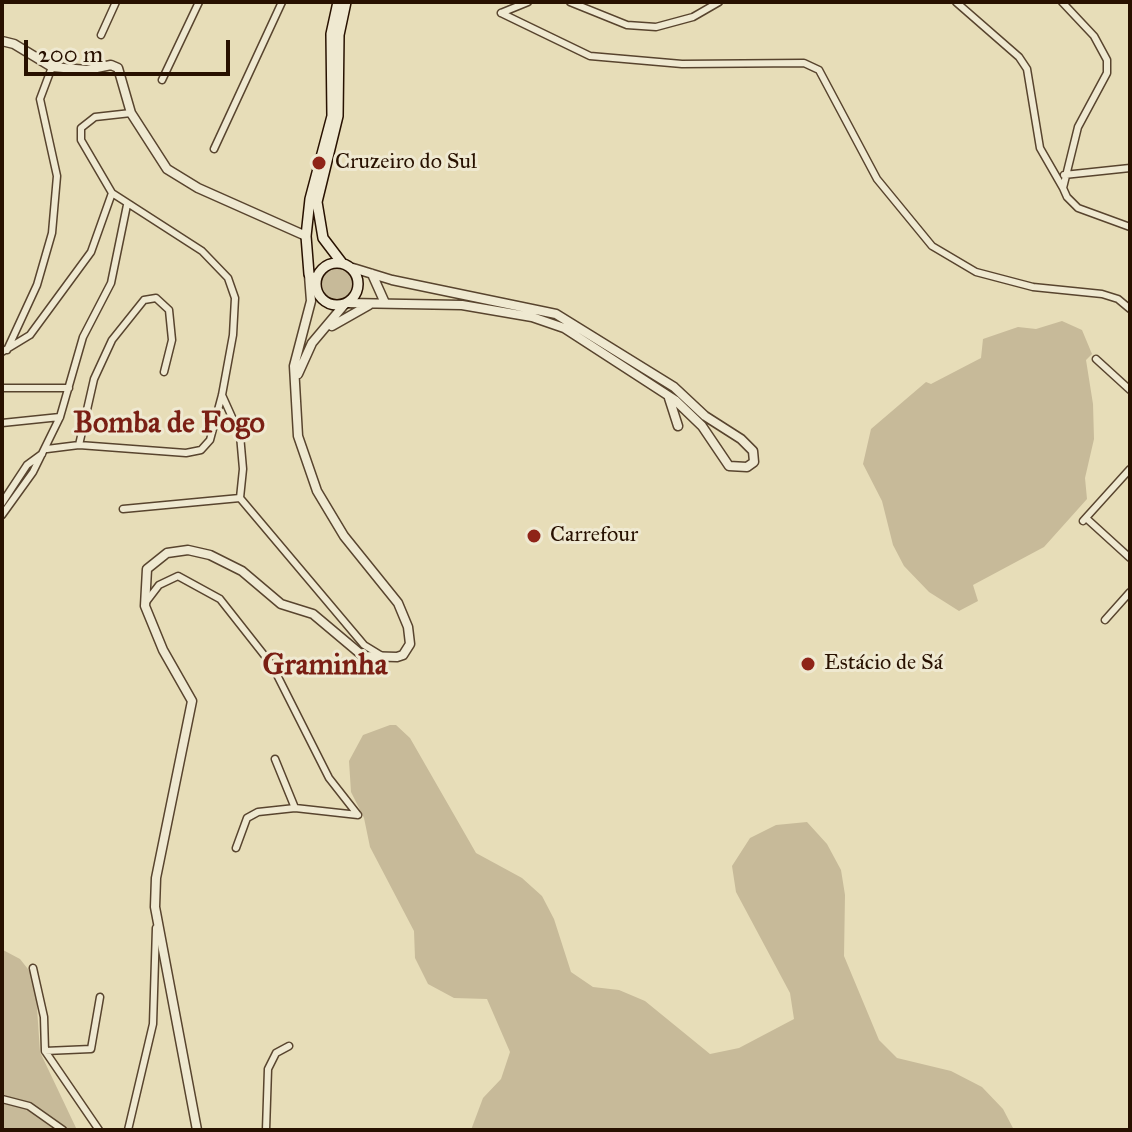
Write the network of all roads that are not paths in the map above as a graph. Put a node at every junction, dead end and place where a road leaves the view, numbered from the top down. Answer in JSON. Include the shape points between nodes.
{"nodes":[{"id":1,"x":116,"y":2,"type":"edge"},
{"id":2,"x":199,"y":2,"type":"edge"},
{"id":3,"x":282,"y":2,"type":"edge"},
{"id":4,"x":338,"y":2,"type":"edge"},
{"id":5,"x":346,"y":2,"type":"edge"},
{"id":6,"x":528,"y":2,"type":"edge"},
{"id":7,"x":570,"y":2,"type":"edge"},
{"id":8,"x":719,"y":2,"type":"edge"},
{"id":9,"x":956,"y":2,"type":"edge"},
{"id":10,"x":1062,"y":2,"type":"edge"},
{"id":11,"x":101,"y":35,"type":"dead end"},
{"id":12,"x":2,"y":41,"type":"edge"},
{"id":13,"x":52,"y":67,"type":"junction"},
{"id":14,"x":162,"y":80,"type":"dead end"},
{"id":15,"x":131,"y":113,"type":"junction"},
{"id":16,"x":214,"y":149,"type":"dead end"},
{"id":17,"x":1130,"y":168,"type":"edge"},
{"id":18,"x":1064,"y":175,"type":"junction"},
{"id":19,"x":1063,"y":188,"type":"junction"},
{"id":20,"x":112,"y":193,"type":"junction"},
{"id":21,"x":127,"y":205,"type":"junction"},
{"id":22,"x":319,"y":227,"type":"junction"},
{"id":23,"x":1130,"y":227,"type":"edge"},
{"id":24,"x":306,"y":236,"type":"junction"},
{"id":25,"x":342,"y":263,"type":"junction"},
{"id":26,"x":363,"y":271,"type":"junction"},
{"id":27,"x":309,"y":274,"type":"junction"},
{"id":28,"x":316,"y":285,"type":"junction"},
{"id":29,"x":311,"y":301,"type":"junction"},
{"id":30,"x":373,"y":303,"type":"junction"},
{"id":31,"x":385,"y":303,"type":"junction"},
{"id":32,"x":346,"y":304,"type":"junction"},
{"id":33,"x":1130,"y":309,"type":"edge"},
{"id":34,"x":319,"y":334,"type":"junction"},
{"id":35,"x":4,"y":351,"type":"edge"},
{"id":36,"x":1096,"y":359,"type":"dead end"},
{"id":37,"x":164,"y":372,"type":"dead end"},
{"id":38,"x":295,"y":382,"type":"junction"},
{"id":39,"x":2,"y":388,"type":"edge"},
{"id":40,"x":69,"y":388,"type":"junction"},
{"id":41,"x":659,"y":390,"type":"junction"},
{"id":42,"x":1130,"y":390,"type":"edge"},
{"id":43,"x":222,"y":395,"type":"junction"},
{"id":44,"x":60,"y":417,"type":"junction"},
{"id":45,"x":700,"y":418,"type":"junction"},
{"id":46,"x":2,"y":423,"type":"edge"},
{"id":47,"x":678,"y":426,"type":"dead end"},
{"id":48,"x":79,"y":445,"type":"junction"},
{"id":49,"x":46,"y":450,"type":"junction"},
{"id":50,"x":1129,"y":472,"type":"edge"},
{"id":51,"x":240,"y":498,"type":"junction"},
{"id":52,"x":2,"y":503,"type":"edge"},
{"id":53,"x":123,"y":509,"type":"dead end"},
{"id":54,"x":2,"y":515,"type":"edge"},
{"id":55,"x":1130,"y":558,"type":"edge"},
{"id":56,"x":1130,"y":592,"type":"edge"},
{"id":57,"x":145,"y":606,"type":"junction"},
{"id":58,"x":1105,"y":620,"type":"dead end"},
{"id":59,"x":386,"y":658,"type":"junction"},
{"id":60,"x":275,"y":759,"type":"dead end"},
{"id":61,"x":295,"y":808,"type":"junction"},
{"id":62,"x":236,"y":848,"type":"dead end"},
{"id":63,"x":156,"y":925,"type":"junction"},
{"id":64,"x":33,"y":968,"type":"dead end"},
{"id":65,"x":100,"y":997,"type":"dead end"},
{"id":66,"x":289,"y":1046,"type":"dead end"},
{"id":67,"x":45,"y":1051,"type":"junction"},
{"id":68,"x":2,"y":1099,"type":"edge"},
{"id":69,"x":63,"y":1130,"type":"edge"},
{"id":70,"x":99,"y":1130,"type":"edge"},
{"id":71,"x":128,"y":1130,"type":"edge"},
{"id":72,"x":197,"y":1130,"type":"edge"},
{"id":73,"x":266,"y":1130,"type":"edge"}],
"edges":[{"from":1,"to":11,"type":"street"},
{"from":2,"to":14,"type":"street"},
{"from":3,"to":16,"type":"street"},
{"from":4,"to":24,"type":"main road","via":[[331,34],[332,116]]},
{"from":5,"to":22,"type":"main road","via":[[339,35],[338,116],[317,202]]},
{"from":6,"to":33,"type":"street","via":[[501,13],[590,56],[682,64],[804,63],[819,70],[877,179],[932,246],[976,272],[1033,287],[1118,299]]},
{"from":7,"to":8,"type":"street","via":[[627,25],[656,27],[693,17]]},
{"from":9,"to":19,"type":"street","via":[[1027,69],[1040,148]]},
{"from":10,"to":18,"type":"street","via":[[1103,49],[1107,73],[1078,127]]},
{"from":12,"to":13,"type":"street"},
{"from":13,"to":15,"type":"street","via":[[118,68]]},
{"from":13,"to":35,"type":"street","via":[[40,99],[57,176],[52,233],[37,285]]},
{"from":15,"to":20,"type":"street","via":[[95,117],[81,128],[81,140]]},
{"from":15,"to":24,"type":"street","via":[[167,169]]},
{"from":17,"to":18,"type":"street"},
{"from":18,"to":19,"type":"street"},
{"from":19,"to":23,"type":"street","via":[[1078,208]]},
{"from":20,"to":21,"type":"street"},
{"from":20,"to":35,"type":"street","via":[[91,252],[30,335]]},
{"from":21,"to":40,"type":"street","via":[[111,283],[83,337]]},
{"from":21,"to":43,"type":"street","via":[[202,251],[228,278],[235,298]]},
{"from":22,"to":25,"type":"main road"},
{"from":22,"to":26,"type":"main road","via":[[336,252]]},
{"from":24,"to":27,"type":"main road"},
{"from":25,"to":26,"type":"main road"},
{"from":25,"to":28,"type":"main road","via":[[323,268]]},
{"from":26,"to":31,"type":"street"},
{"from":26,"to":32,"type":"main road"},
{"from":26,"to":45,"type":"street","via":[[556,314],[674,387]]},
{"from":27,"to":28,"type":"main road"},
{"from":27,"to":29,"type":"street"},
{"from":28,"to":29,"type":"street"},
{"from":28,"to":32,"type":"main road","via":[[327,302]]},
{"from":29,"to":38,"type":"street"},
{"from":30,"to":31,"type":"street"},
{"from":30,"to":32,"type":"street"},
{"from":30,"to":34,"type":"street"},
{"from":31,"to":41,"type":"street","via":[[462,305],[542,320],[564,328]]},
{"from":32,"to":34,"type":"street"},
{"from":34,"to":38,"type":"street"},
{"from":36,"to":42,"type":"street"},
{"from":37,"to":48,"type":"street","via":[[172,340],[169,310],[156,298],[144,300],[112,340],[94,379]]},
{"from":38,"to":59,"type":"street","via":[[298,436],[317,491],[344,536],[398,603],[408,627],[407,650]]},
{"from":39,"to":40,"type":"street"},
{"from":40,"to":44,"type":"street"},
{"from":41,"to":45,"type":"street"},
{"from":41,"to":47,"type":"street","via":[[671,403]]},
{"from":43,"to":48,"type":"street","via":[[210,440],[201,450]]},
{"from":43,"to":51,"type":"street","via":[[240,435]]},
{"from":44,"to":46,"type":"street"},
{"from":44,"to":49,"type":"street"},
{"from":45,"to":45,"type":"street","via":[[729,466],[752,465],[750,447]]},
{"from":48,"to":49,"type":"street"},
{"from":49,"to":52,"type":"street","via":[[27,465]]},
{"from":49,"to":54,"type":"street"},
{"from":50,"to":55,"type":"street","via":[[1084,520]]},
{"from":51,"to":53,"type":"street"},
{"from":51,"to":59,"type":"street","via":[[364,645]]},
{"from":56,"to":58,"type":"street"},
{"from":57,"to":59,"type":"street","via":[[144,579],[152,563],[167,553],[188,550],[242,571],[281,604],[313,614],[363,656]]},
{"from":57,"to":61,"type":"street","via":[[167,579],[188,580],[220,599],[272,665],[322,766],[358,815]]},
{"from":57,"to":63,"type":"street","via":[[192,701],[156,878]]},
{"from":60,"to":61,"type":"street"},
{"from":61,"to":62,"type":"street","via":[[250,815]]},
{"from":63,"to":71,"type":"street","via":[[153,1024]]},
{"from":63,"to":72,"type":"street"},
{"from":64,"to":67,"type":"street"},
{"from":65,"to":67,"type":"street","via":[[91,1049]]},
{"from":66,"to":73,"type":"street","via":[[276,1053],[268,1069]]},
{"from":67,"to":70,"type":"street"},
{"from":68,"to":69,"type":"street","via":[[29,1106]]}]}
